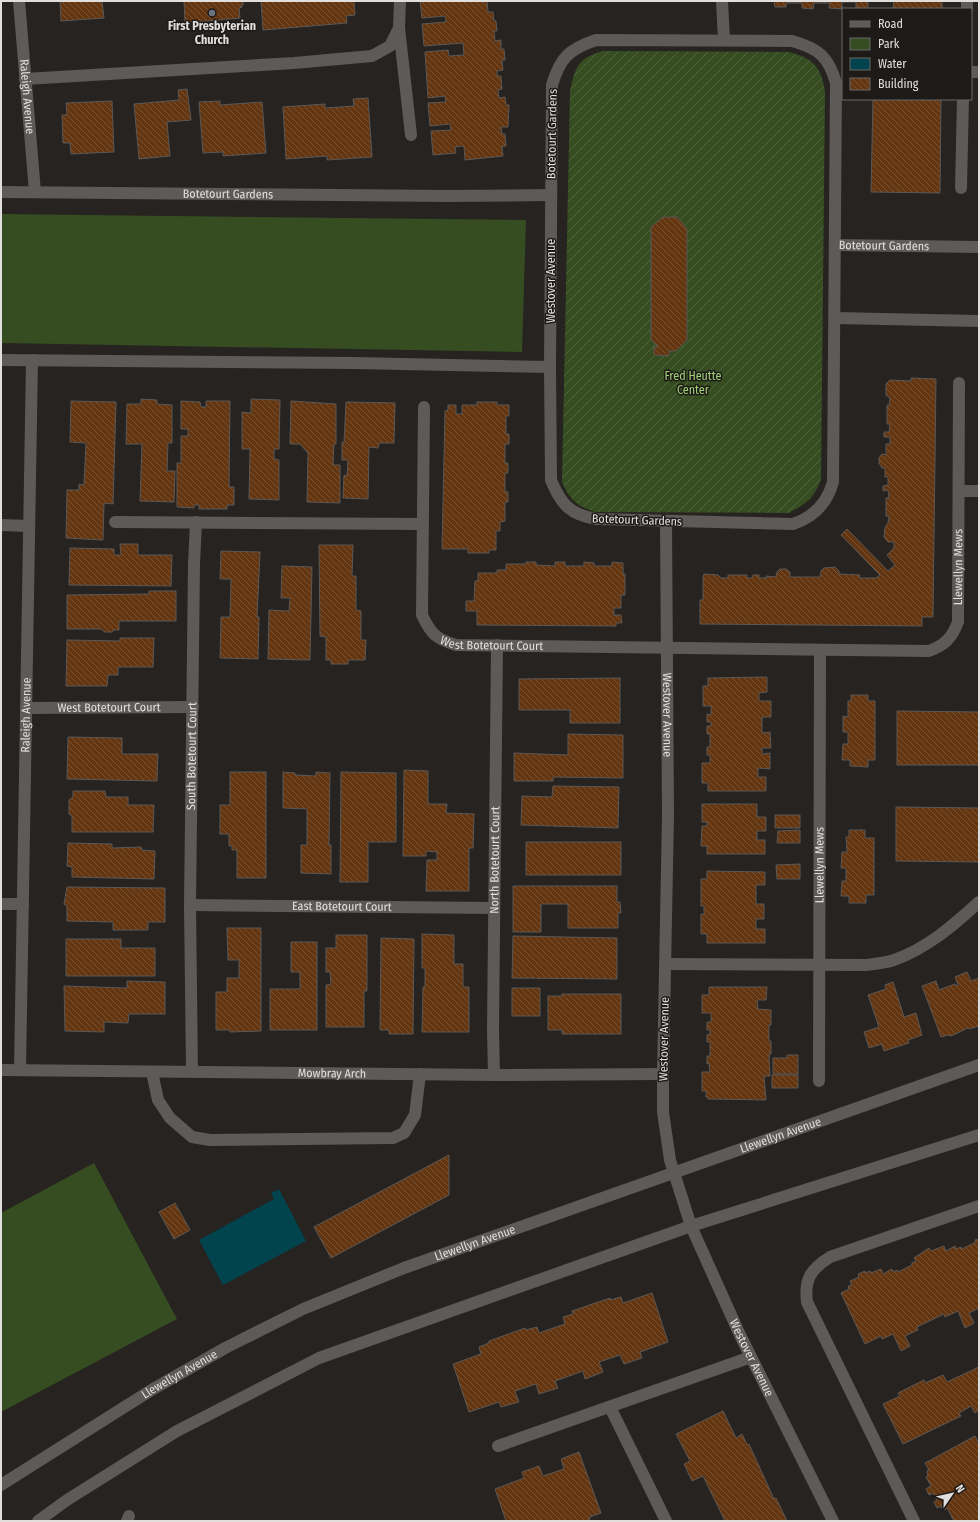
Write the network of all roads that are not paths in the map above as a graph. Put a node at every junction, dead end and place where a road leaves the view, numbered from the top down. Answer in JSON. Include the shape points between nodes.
{"nodes":[{"id":1,"x":19,"y":1,"type":"edge"},
{"id":2,"x":400,"y":1,"type":"edge"},
{"id":3,"x":722,"y":1,"type":"edge"},
{"id":4,"x":400,"y":28,"type":"junction"},
{"id":5,"x":724,"y":40,"type":"junction"},
{"id":6,"x":25,"y":79,"type":"junction"},
{"id":7,"x":964,"y":100,"type":"edge"},
{"id":8,"x":410,"y":135,"type":"dead end"},
{"id":9,"x":960,"y":188,"type":"dead end"},
{"id":10,"x":1,"y":192,"type":"edge"},
{"id":11,"x":35,"y":192,"type":"junction"},
{"id":12,"x":551,"y":195,"type":"junction"},
{"id":13,"x":835,"y":245,"type":"junction"},
{"id":14,"x":979,"y":247,"type":"edge"},
{"id":15,"x":835,"y":318,"type":"junction"},
{"id":16,"x":979,"y":321,"type":"edge"},
{"id":17,"x":1,"y":360,"type":"edge"},
{"id":18,"x":32,"y":360,"type":"junction"},
{"id":19,"x":550,"y":367,"type":"junction"},
{"id":20,"x":959,"y":383,"type":"dead end"},
{"id":21,"x":424,"y":407,"type":"dead end"},
{"id":22,"x":959,"y":491,"type":"junction"},
{"id":23,"x":979,"y":491,"type":"edge"},
{"id":24,"x":666,"y":521,"type":"junction"},
{"id":25,"x":115,"y":522,"type":"dead end"},
{"id":26,"x":196,"y":522,"type":"junction"},
{"id":27,"x":423,"y":524,"type":"junction"},
{"id":28,"x":1,"y":525,"type":"edge"},
{"id":29,"x":28,"y":526,"type":"junction"},
{"id":30,"x":497,"y":645,"type":"junction"},
{"id":31,"x":667,"y":648,"type":"junction"},
{"id":32,"x":820,"y":650,"type":"junction"},
{"id":33,"x":193,"y":707,"type":"junction"},
{"id":34,"x":26,"y":708,"type":"junction"},
{"id":35,"x":979,"y":902,"type":"edge"},
{"id":36,"x":1,"y":904,"type":"edge"},
{"id":37,"x":23,"y":904,"type":"junction"},
{"id":38,"x":190,"y":905,"type":"junction"},
{"id":39,"x":494,"y":908,"type":"junction"},
{"id":40,"x":665,"y":964,"type":"junction"},
{"id":41,"x":819,"y":965,"type":"junction"},
{"id":42,"x":979,"y":1065,"type":"edge"},
{"id":43,"x":1,"y":1070,"type":"edge"},
{"id":44,"x":20,"y":1070,"type":"junction"},
{"id":45,"x":152,"y":1072,"type":"junction"},
{"id":46,"x":192,"y":1072,"type":"junction"},
{"id":47,"x":420,"y":1074,"type":"junction"},
{"id":48,"x":663,"y":1074,"type":"junction"},
{"id":49,"x":494,"y":1075,"type":"junction"},
{"id":50,"x":819,"y":1081,"type":"dead end"},
{"id":51,"x":979,"y":1135,"type":"edge"},
{"id":52,"x":673,"y":1173,"type":"junction"},
{"id":53,"x":979,"y":1206,"type":"edge"},
{"id":54,"x":690,"y":1226,"type":"junction"},
{"id":55,"x":751,"y":1357,"type":"junction"},
{"id":56,"x":610,"y":1407,"type":"junction"},
{"id":57,"x":498,"y":1446,"type":"dead end"},
{"id":58,"x":1,"y":1485,"type":"edge"},
{"id":59,"x":38,"y":1521,"type":"edge"},
{"id":60,"x":666,"y":1521,"type":"edge"},
{"id":61,"x":833,"y":1521,"type":"edge"},
{"id":62,"x":914,"y":1521,"type":"edge"}],
"edges":[{"from":1,"to":6,"type":"street","name":"Raleigh Avenue"},
{"from":2,"to":4,"type":"street"},
{"from":3,"to":5,"type":"street"},
{"from":4,"to":6,"type":"street","via":[[390,46],[372,56],[286,64]]},
{"from":4,"to":8,"type":"street"},
{"from":5,"to":12,"type":"street","name":"Botetourt Gardens","via":[[596,40],[568,54],[558,68],[552,85]]},
{"from":5,"to":13,"type":"street","name":"Botetourt Gardens","via":[[792,41],[809,45],[823,56],[832,69],[836,83]]},
{"from":6,"to":11,"type":"street","name":"Raleigh Avenue"},
{"from":7,"to":9,"type":"street"},
{"from":10,"to":11,"type":"street","name":"Botetourt Gardens"},
{"from":11,"to":12,"type":"street","name":"Botetourt Gardens"},
{"from":12,"to":19,"type":"street","name":"Westover Avenue"},
{"from":13,"to":14,"type":"street","name":"Botetourt Gardens"},
{"from":13,"to":15,"type":"street"},
{"from":15,"to":16,"type":"street"},
{"from":15,"to":24,"type":"street","name":"Botetourt Gardens","via":[[833,482],[821,508],[807,519],[793,524]]},
{"from":17,"to":18,"type":"street"},
{"from":18,"to":19,"type":"street"},
{"from":18,"to":29,"type":"street","name":"Raleigh Avenue"},
{"from":19,"to":24,"type":"street","name":"Botetourt Gardens","via":[[552,480],[558,496],[569,509],[584,517]]},
{"from":20,"to":22,"type":"street","name":"Llewellyn Mews"},
{"from":21,"to":27,"type":"street","name":"West Botetourt Court"},
{"from":22,"to":23,"type":"street"},
{"from":22,"to":32,"type":"street","name":"Llewellyn Mews","via":[[958,622],[953,635],[942,646],[929,651]]},
{"from":24,"to":31,"type":"street","name":"Westover Avenue"},
{"from":25,"to":26,"type":"street"},
{"from":26,"to":27,"type":"street"},
{"from":26,"to":33,"type":"street","name":"South Botetourt Court"},
{"from":27,"to":30,"type":"street","name":"West Botetourt Court","via":[[422,616],[430,632],[442,641],[456,645]]},
{"from":28,"to":29,"type":"street"},
{"from":29,"to":34,"type":"street","name":"Raleigh Avenue"},
{"from":30,"to":31,"type":"street","name":"West Botetourt Court"},
{"from":30,"to":39,"type":"street","name":"North Botetourt Court"},
{"from":31,"to":32,"type":"street","name":"Llewellyn Mews"},
{"from":31,"to":40,"type":"street","name":"Westover Avenue","via":[[668,815]]},
{"from":32,"to":41,"type":"street","name":"Llewellyn Mews"},
{"from":33,"to":34,"type":"street","name":"West Botetourt Court"},
{"from":33,"to":38,"type":"street","name":"South Botetourt Court"},
{"from":34,"to":37,"type":"street","name":"Raleigh Avenue"},
{"from":35,"to":41,"type":"street","via":[[956,924],[919,949],[894,960],[866,965]]},
{"from":36,"to":37,"type":"street"},
{"from":37,"to":44,"type":"street","name":"Raleigh Avenue"},
{"from":38,"to":39,"type":"street","name":"East Botetourt Court"},
{"from":38,"to":46,"type":"street","name":"South Botetourt Court"},
{"from":39,"to":49,"type":"street","name":"North Botetourt Court"},
{"from":40,"to":41,"type":"street"},
{"from":40,"to":48,"type":"street","name":"Westover Avenue"},
{"from":41,"to":50,"type":"street","name":"Llewellyn Mews"},
{"from":42,"to":52,"type":"street","name":"Llewellyn Avenue"},
{"from":43,"to":44,"type":"street","name":"Mowbray Arch"},
{"from":44,"to":45,"type":"street","name":"Mowbray Arch"},
{"from":45,"to":46,"type":"street","name":"Mowbray Arch"},
{"from":45,"to":47,"type":"street","via":[[158,1100],[170,1118],[192,1137],[210,1140],[392,1138],[404,1133],[415,1115]]},
{"from":46,"to":47,"type":"street","name":"Mowbray Arch"},
{"from":47,"to":49,"type":"street","name":"Mowbray Arch"},
{"from":48,"to":49,"type":"street","name":"Mowbray Arch"},
{"from":48,"to":52,"type":"street","name":"Westover Avenue","via":[[663,1112]]},
{"from":51,"to":54,"type":"street"},
{"from":52,"to":54,"type":"street","name":"Westover Avenue"},
{"from":52,"to":58,"type":"street","name":"Llewellyn Avenue","via":[[404,1268],[303,1309],[227,1347],[153,1389]]},
{"from":53,"to":62,"type":"street","via":[[830,1257],[818,1265],[809,1276],[806,1290],[807,1302]]},
{"from":54,"to":55,"type":"street","name":"Westover Avenue"},
{"from":54,"to":59,"type":"street","via":[[319,1358],[177,1431]]},
{"from":55,"to":56,"type":"street"},
{"from":55,"to":61,"type":"street","name":"Westover Avenue"},
{"from":56,"to":57,"type":"street"},
{"from":56,"to":60,"type":"street"}]}
